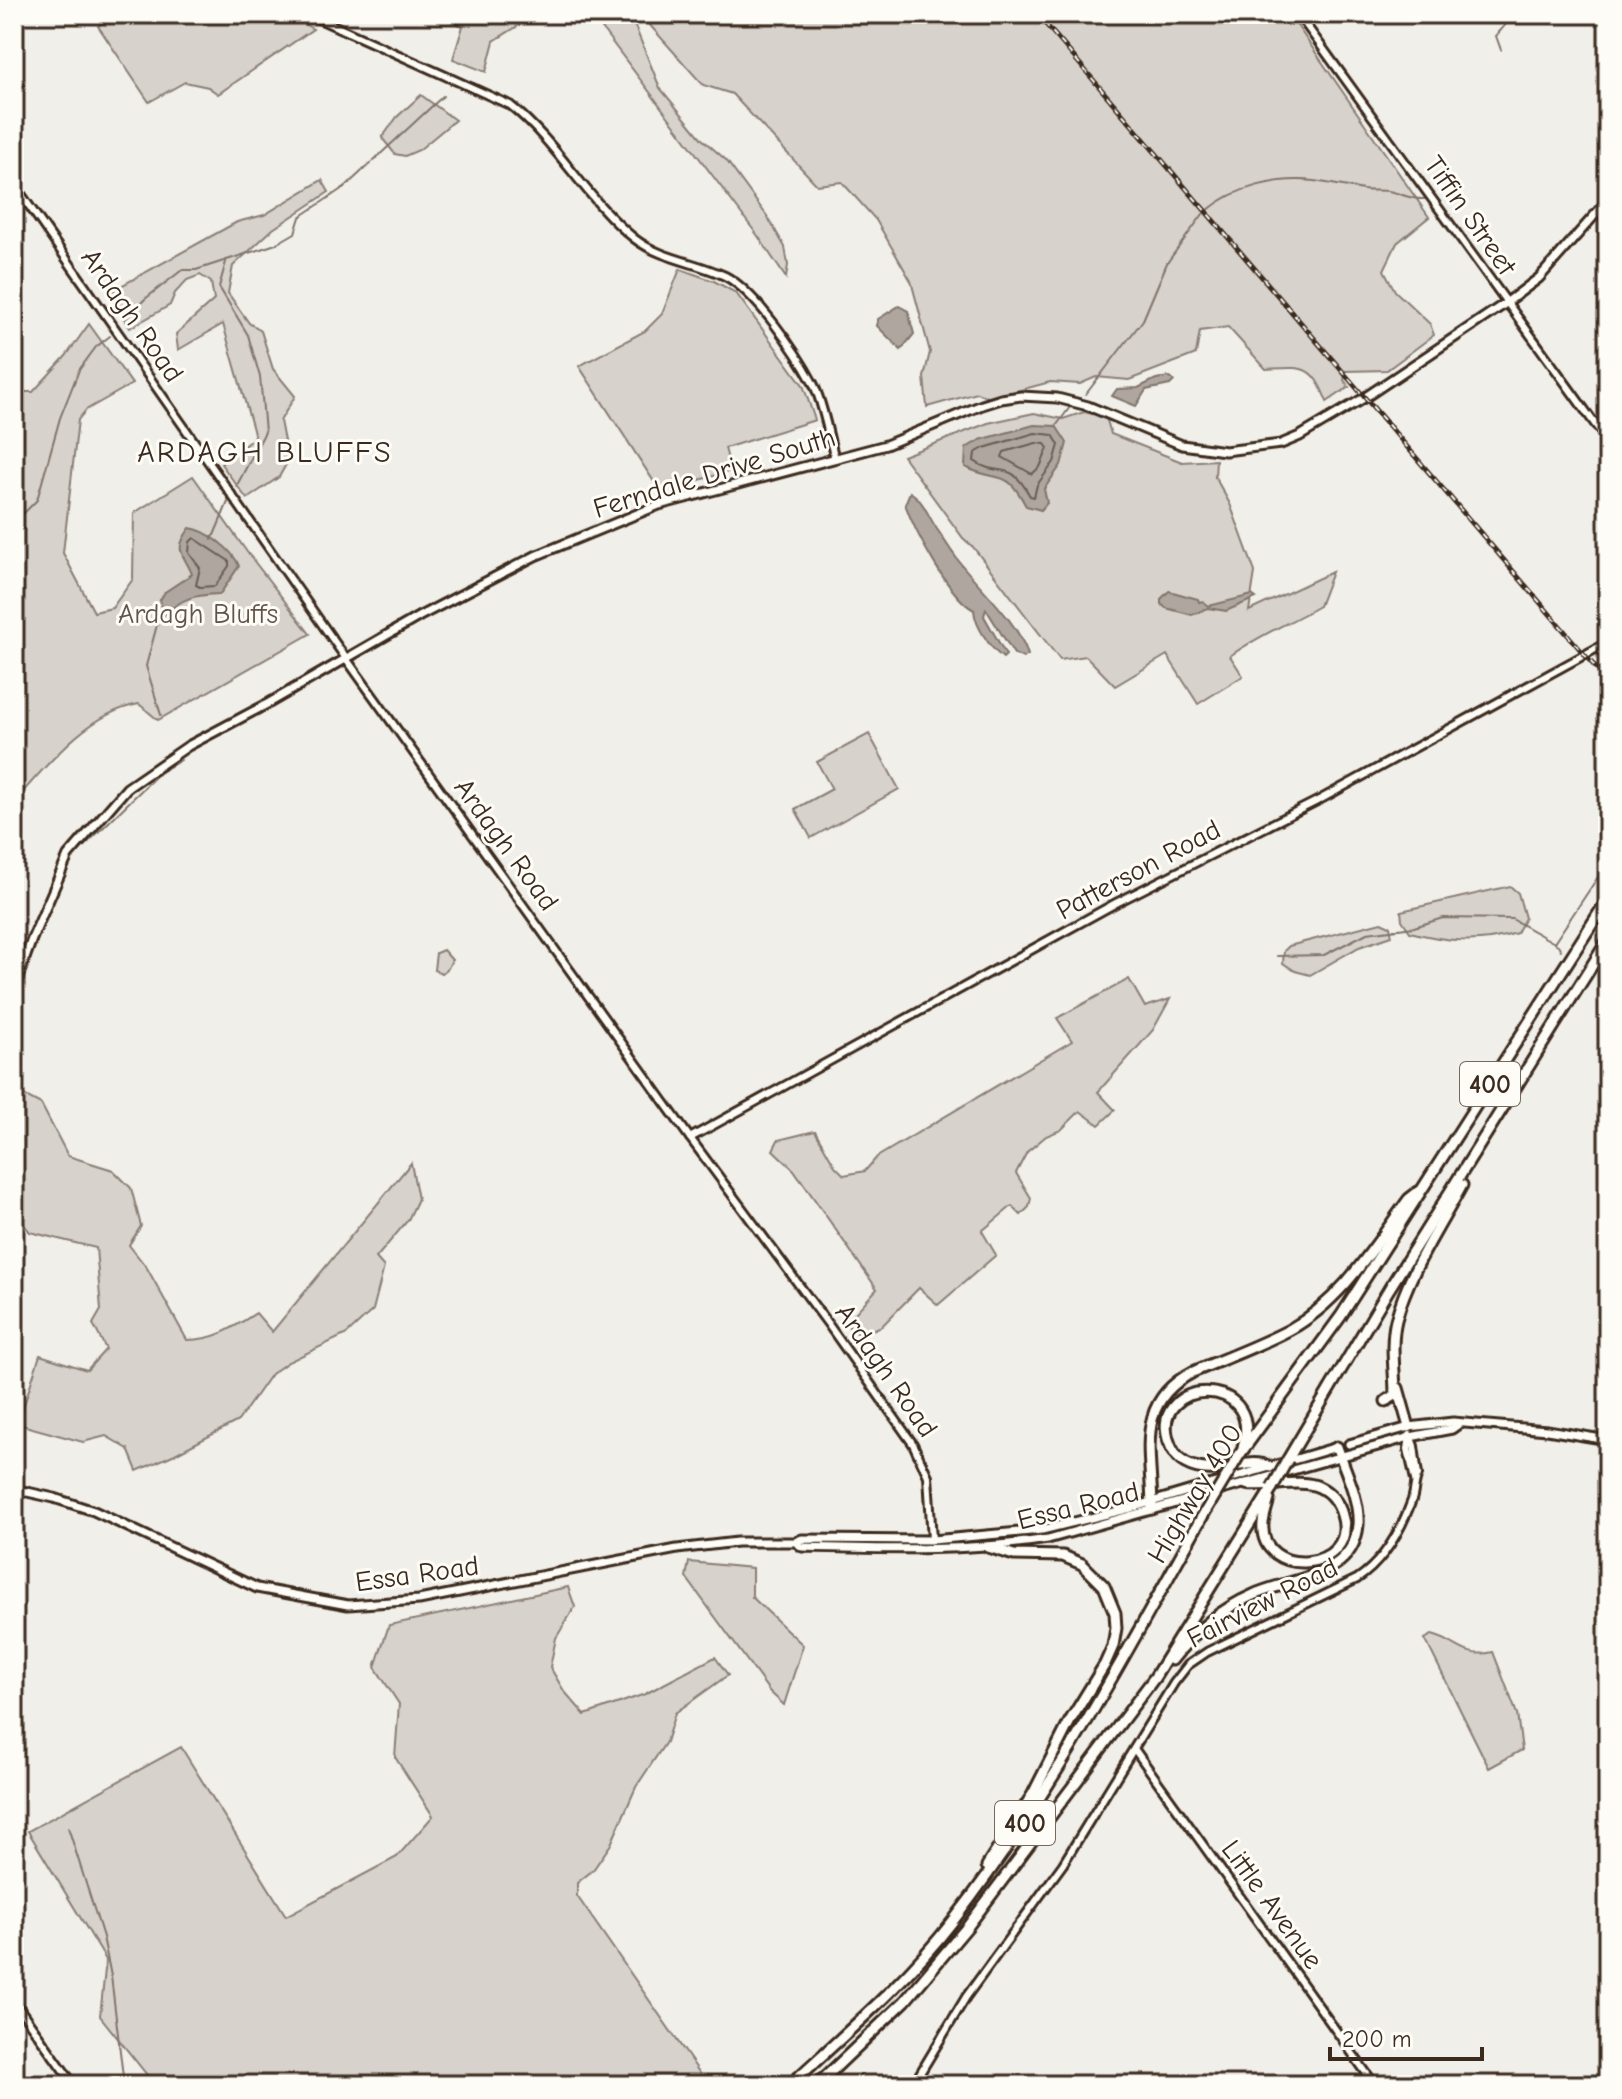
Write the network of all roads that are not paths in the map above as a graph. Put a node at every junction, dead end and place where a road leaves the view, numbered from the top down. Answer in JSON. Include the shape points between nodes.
{"nodes":[{"id":1,"x":308,"y":14,"type":"edge"},
{"id":2,"x":1298,"y":14,"type":"edge"},
{"id":3,"x":14,"y":184,"type":"edge"},
{"id":4,"x":1608,"y":200,"type":"edge"},
{"id":5,"x":1506,"y":303,"type":"junction"},
{"id":6,"x":1608,"y":442,"type":"edge"},
{"id":7,"x":835,"y":459,"type":"junction"},
{"id":8,"x":1608,"y":642,"type":"edge"},
{"id":9,"x":345,"y":657,"type":"junction"},
{"id":10,"x":1608,"y":899,"type":"edge"},
{"id":11,"x":1608,"y":940,"type":"edge"},
{"id":12,"x":14,"y":989,"type":"edge"},
{"id":13,"x":690,"y":1138,"type":"junction"},
{"id":14,"x":1485,"y":1139,"type":"junction"},
{"id":15,"x":1424,"y":1188,"type":"junction"},
{"id":16,"x":1394,"y":1369,"type":"junction"},
{"id":17,"x":1386,"y":1401,"type":"dead end"},
{"id":18,"x":1410,"y":1432,"type":"junction"},
{"id":19,"x":1608,"y":1440,"type":"edge"},
{"id":20,"x":1339,"y":1452,"type":"junction"},
{"id":21,"x":1240,"y":1454,"type":"junction"},
{"id":22,"x":1270,"y":1467,"type":"junction"},
{"id":23,"x":1246,"y":1484,"type":"junction"},
{"id":24,"x":1272,"y":1488,"type":"junction"},
{"id":25,"x":14,"y":1489,"type":"edge"},
{"id":26,"x":1152,"y":1506,"type":"junction"},
{"id":27,"x":932,"y":1540,"type":"junction"},
{"id":28,"x":796,"y":1542,"type":"junction"},
{"id":29,"x":988,"y":1547,"type":"junction"},
{"id":30,"x":1155,"y":1677,"type":"junction"},
{"id":31,"x":1135,"y":1750,"type":"junction"},
{"id":32,"x":968,"y":1901,"type":"junction"},
{"id":33,"x":14,"y":2001,"type":"edge"},
{"id":34,"x":74,"y":2085,"type":"edge"},
{"id":35,"x":790,"y":2085,"type":"edge"},
{"id":36,"x":817,"y":2085,"type":"edge"},
{"id":37,"x":913,"y":2085,"type":"edge"},
{"id":38,"x":1375,"y":2085,"type":"edge"}],
"edges":[{"from":1,"to":7,"type":"street","via":[[510,105],[636,240],[724,276],[751,294],[814,385]]},
{"from":2,"to":5,"type":"street","name":"Tiffin Street"},
{"from":3,"to":9,"type":"street","name":"Ardagh Road"},
{"from":4,"to":5,"type":"main road","name":"Ferndale Drive South","via":[[1539,278]]},
{"from":5,"to":6,"type":"street","name":"Tiffin Street"},
{"from":5,"to":7,"type":"main road","name":"Ferndale Drive South","via":[[1353,404],[1300,436],[1270,447],[1225,451],[1182,445],[1088,406],[1021,396]]},
{"from":7,"to":9,"type":"main road","name":"Ferndale Drive South","via":[[659,505],[608,524],[535,556]]},
{"from":8,"to":13,"type":"street","name":"Patterson Road","via":[[1321,799],[1116,903]]},
{"from":9,"to":12,"type":"main road","name":"Ferndale Drive South","via":[[188,746],[127,788],[68,856]]},
{"from":9,"to":13,"type":"street","name":"Ardagh Road"},
{"from":10,"to":15,"type":"highway","name":"Highway 400","number":"400"},
{"from":11,"to":14,"type":"highway","number":"400"},
{"from":13,"to":27,"type":"street","name":"Ardagh Road","via":[[913,1444],[928,1476]]},
{"from":14,"to":16,"type":"highway","via":[[1407,1289],[1396,1322]]},
{"from":14,"to":24,"type":"highway","number":"400","bridge":true},
{"from":15,"to":21,"type":"highway","name":"Highway 400","number":"400","via":[[1341,1316]]},
{"from":15,"to":26,"type":"highway","via":[[1409,1199],[1321,1307],[1291,1329],[1193,1372],[1165,1391],[1150,1428]]},
{"from":16,"to":17,"type":"highway","via":[[1395,1395]]},
{"from":16,"to":18,"type":"highway"},
{"from":18,"to":19,"type":"main road","name":"Essa Road","via":[[1453,1422]]},
{"from":18,"to":20,"type":"main road","name":"Essa Road"},
{"from":18,"to":20,"type":"main road","name":"Essa Road","via":[[1349,1444]]},
{"from":18,"to":31,"type":"street","name":"Fairview Road","via":[[1413,1499],[1394,1537],[1367,1572],[1188,1665]]},
{"from":20,"to":22,"type":"main road","name":"Essa Road"},
{"from":20,"to":23,"type":"main road","name":"Essa Road"},
{"from":20,"to":30,"type":"highway","via":[[1358,1525],[1340,1563],[1253,1595],[1217,1616]]},
{"from":21,"to":22,"type":"highway","via":[[1244,1420],[1226,1396],[1197,1391],[1174,1407],[1166,1432],[1182,1461],[1212,1471]]},
{"from":21,"to":32,"type":"highway","name":"Highway 400","number":"400","bridge":true,"via":[[1032,1814]]},
{"from":22,"to":26,"type":"main road","name":"Essa Road"},
{"from":23,"to":24,"type":"highway","via":[[1315,1485],[1329,1493],[1344,1521],[1330,1554],[1318,1561],[1292,1562],[1272,1549],[1263,1525]]},
{"from":23,"to":26,"type":"main road","name":"Essa Road"},
{"from":24,"to":30,"type":"highway","number":"400"},
{"from":25,"to":28,"type":"main road","name":"Essa Road","via":[[94,1511],[257,1588],[336,1604],[419,1600],[677,1549]]},
{"from":26,"to":27,"type":"main road","name":"Essa Road","via":[[1042,1530]]},
{"from":26,"to":29,"type":"main road","name":"Essa Road","via":[[1048,1539]]},
{"from":27,"to":28,"type":"main road","name":"Essa Road"},
{"from":28,"to":29,"type":"main road","name":"Essa Road","via":[[802,1547],[834,1548]]},
{"from":29,"to":32,"type":"highway","via":[[1014,1555],[1063,1556],[1082,1564],[1104,1586],[1116,1628],[1105,1664]]},
{"from":30,"to":36,"type":"highway","number":"400","via":[[928,1976]]},
{"from":31,"to":37,"type":"street","name":"Fairview Road","via":[[1063,1864],[966,1997]]},
{"from":31,"to":38,"type":"street","name":"Little Avenue"},
{"from":32,"to":35,"type":"highway","name":"Highway 400","number":"400","via":[[889,1993]]},
{"from":33,"to":34,"type":"street"}]}
